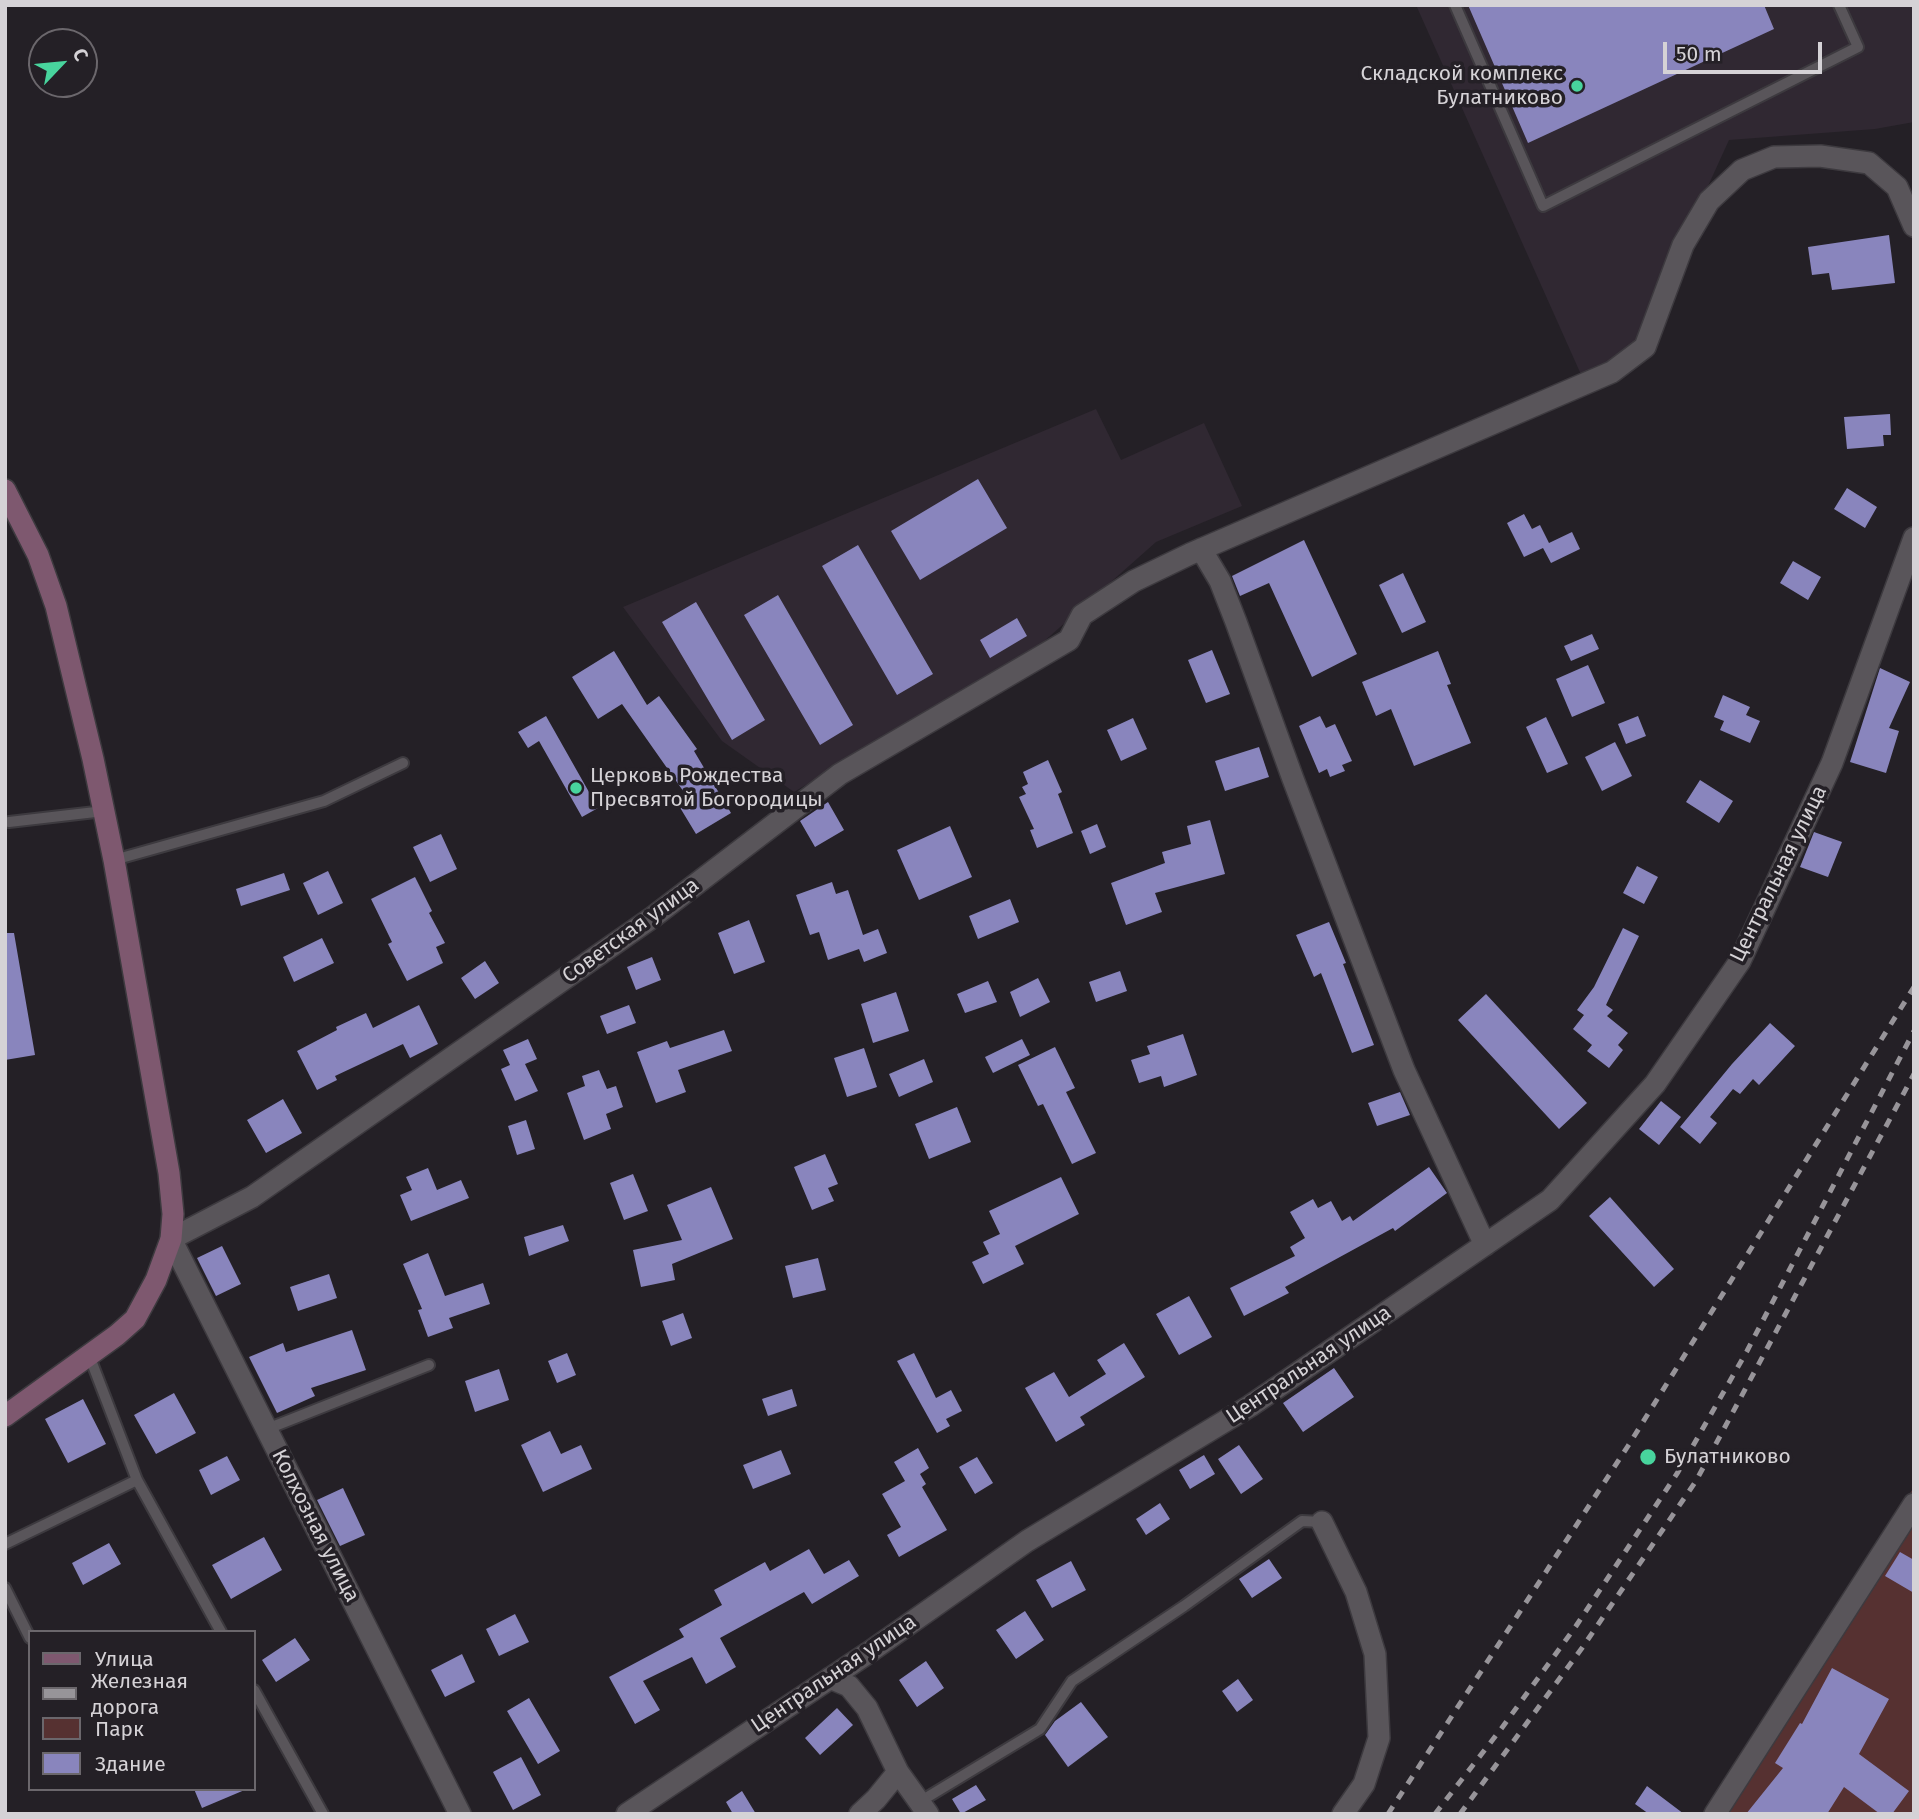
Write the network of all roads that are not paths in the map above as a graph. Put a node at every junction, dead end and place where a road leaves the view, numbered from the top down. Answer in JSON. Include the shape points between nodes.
{"nodes":[{"id":1,"x":1455,"y":5,"type":"edge"},
{"id":2,"x":1839,"y":5,"type":"edge"},
{"id":3,"x":1914,"y":226,"type":"edge"},
{"id":4,"x":5,"y":490,"type":"edge"},
{"id":5,"x":1914,"y":538,"type":"edge"},
{"id":6,"x":1201,"y":549,"type":"junction"},
{"id":7,"x":403,"y":763,"type":"dead end"},
{"id":8,"x":104,"y":811,"type":"junction"},
{"id":9,"x":9,"y":822,"type":"dead end"},
{"id":10,"x":114,"y":860,"type":"junction"},
{"id":11,"x":171,"y":1239,"type":"junction"},
{"id":12,"x":1485,"y":1245,"type":"junction"},
{"id":13,"x":89,"y":1355,"type":"junction"},
{"id":14,"x":429,"y":1365,"type":"dead end"},
{"id":15,"x":5,"y":1416,"type":"edge"},
{"id":16,"x":267,"y":1429,"type":"junction"},
{"id":17,"x":137,"y":1480,"type":"junction"},
{"id":18,"x":1914,"y":1504,"type":"edge"},
{"id":19,"x":1322,"y":1522,"type":"joint"},
{"id":20,"x":5,"y":1544,"type":"edge"},
{"id":21,"x":5,"y":1588,"type":"edge"},
{"id":22,"x":220,"y":1630,"type":"edge"},
{"id":23,"x":28,"y":1634,"type":"edge"},
{"id":24,"x":830,"y":1678,"type":"junction"},
{"id":25,"x":256,"y":1694,"type":"edge"},
{"id":26,"x":898,"y":1772,"type":"junction"},
{"id":27,"x":924,"y":1807,"type":"edge"},
{"id":28,"x":323,"y":1814,"type":"edge"},
{"id":29,"x":460,"y":1814,"type":"edge"},
{"id":30,"x":627,"y":1814,"type":"edge"},
{"id":31,"x":860,"y":1814,"type":"edge"},
{"id":32,"x":1343,"y":1814,"type":"edge"},
{"id":33,"x":1715,"y":1814,"type":"edge"}],
"edges":[{"from":1,"to":2,"type":"lane","via":[[1543,205],[1858,47]]},
{"from":3,"to":6,"type":"street","via":[[1897,187],[1870,163],[1820,156],[1774,157],[1742,170],[1709,201],[1683,244],[1645,347],[1612,372]]},
{"from":4,"to":8,"type":"street","via":[[38,555],[56,606]]},
{"from":5,"to":12,"type":"street","name":"Центральная улица","via":[[1832,763],[1740,961],[1655,1084],[1550,1200]]},
{"from":6,"to":11,"type":"street","name":"Советская улица","via":[[1134,581],[1082,615],[1069,640],[840,774],[653,918],[264,1189]]},
{"from":6,"to":12,"type":"street","via":[[1236,622],[1404,1070]]},
{"from":7,"to":10,"type":"lane","via":[[324,801]]},
{"from":8,"to":9,"type":"lane"},
{"from":8,"to":10,"type":"street"},
{"from":10,"to":11,"type":"street","via":[[173,1195]]},
{"from":11,"to":13,"type":"street","via":[[135,1319]]},
{"from":11,"to":16,"type":"street","name":"Колхозная улица"},
{"from":12,"to":24,"type":"street","name":"Центральная улица","via":[[1250,1406],[1027,1541]]},
{"from":13,"to":15,"type":"street"},
{"from":13,"to":17,"type":"lane"},
{"from":14,"to":16,"type":"lane"},
{"from":16,"to":29,"type":"street","name":"Колхозная улица"},
{"from":17,"to":20,"type":"lane"},
{"from":17,"to":22,"type":"lane"},
{"from":18,"to":33,"type":"street"},
{"from":19,"to":27,"type":"lane","via":[[1303,1521],[1072,1681],[1040,1729]]},
{"from":19,"to":32,"type":"street","via":[[1356,1592],[1375,1654],[1379,1738],[1364,1784]]},
{"from":21,"to":23,"type":"lane"},
{"from":24,"to":26,"type":"street","via":[[849,1686],[867,1708]]},
{"from":24,"to":30,"type":"street","name":"Центральная улица"},
{"from":25,"to":28,"type":"lane"},
{"from":26,"to":27,"type":"street"},
{"from":26,"to":31,"type":"street"}]}
